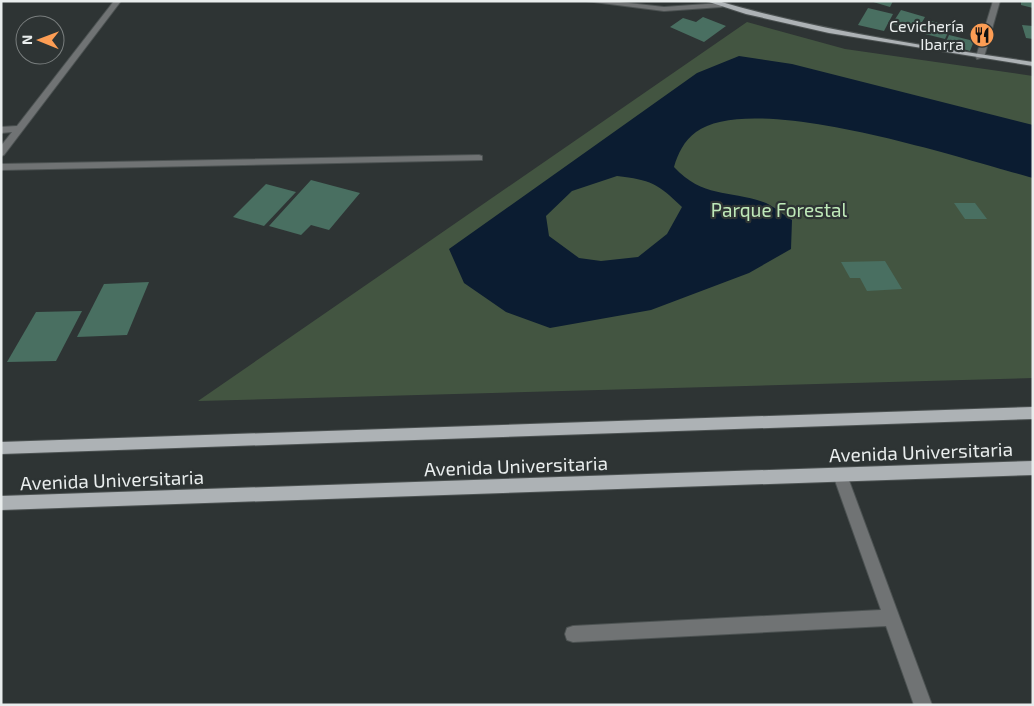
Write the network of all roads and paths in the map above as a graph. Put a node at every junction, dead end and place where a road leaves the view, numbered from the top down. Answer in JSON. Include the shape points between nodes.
{"nodes":[{"id":1,"x":118,"y":1,"type":"edge"},
{"id":2,"x":589,"y":1,"type":"edge"},
{"id":3,"x":709,"y":1,"type":"edge"},
{"id":4,"x":997,"y":1,"type":"edge"},
{"id":5,"x":721,"y":5,"type":"junction"},
{"id":6,"x":980,"y":57,"type":"junction"},
{"id":7,"x":1033,"y":64,"type":"edge"},
{"id":8,"x":1,"y":130,"type":"edge"},
{"id":9,"x":18,"y":130,"type":"junction"},
{"id":10,"x":1,"y":153,"type":"edge"},
{"id":11,"x":479,"y":158,"type":"dead end"},
{"id":12,"x":1,"y":167,"type":"edge"},
{"id":13,"x":1033,"y":413,"type":"edge"},
{"id":14,"x":1,"y":448,"type":"edge"},
{"id":15,"x":1033,"y":468,"type":"edge"},
{"id":16,"x":840,"y":475,"type":"junction"},
{"id":17,"x":1,"y":504,"type":"edge"},
{"id":18,"x":890,"y":618,"type":"junction"},
{"id":19,"x":573,"y":634,"type":"dead end"},
{"id":20,"x":922,"y":705,"type":"edge"}],
"edges":[{"from":1,"to":9,"type":"street"},
{"from":2,"to":5,"type":"street","via":[[664,10]]},
{"from":3,"to":5,"type":"main road"},
{"from":4,"to":6,"type":"street"},
{"from":5,"to":6,"type":"main road","via":[[869,39]]},
{"from":6,"to":7,"type":"main road"},
{"from":8,"to":9,"type":"street"},
{"from":9,"to":10,"type":"street"},
{"from":11,"to":12,"type":"street"},
{"from":13,"to":14,"type":"main road","name":"Avenida Universitaria"},
{"from":15,"to":16,"type":"main road","name":"Avenida Universitaria"},
{"from":16,"to":17,"type":"main road","name":"Avenida Universitaria"},
{"from":16,"to":18,"type":"street"},
{"from":18,"to":19,"type":"street"},
{"from":18,"to":20,"type":"street"}]}
